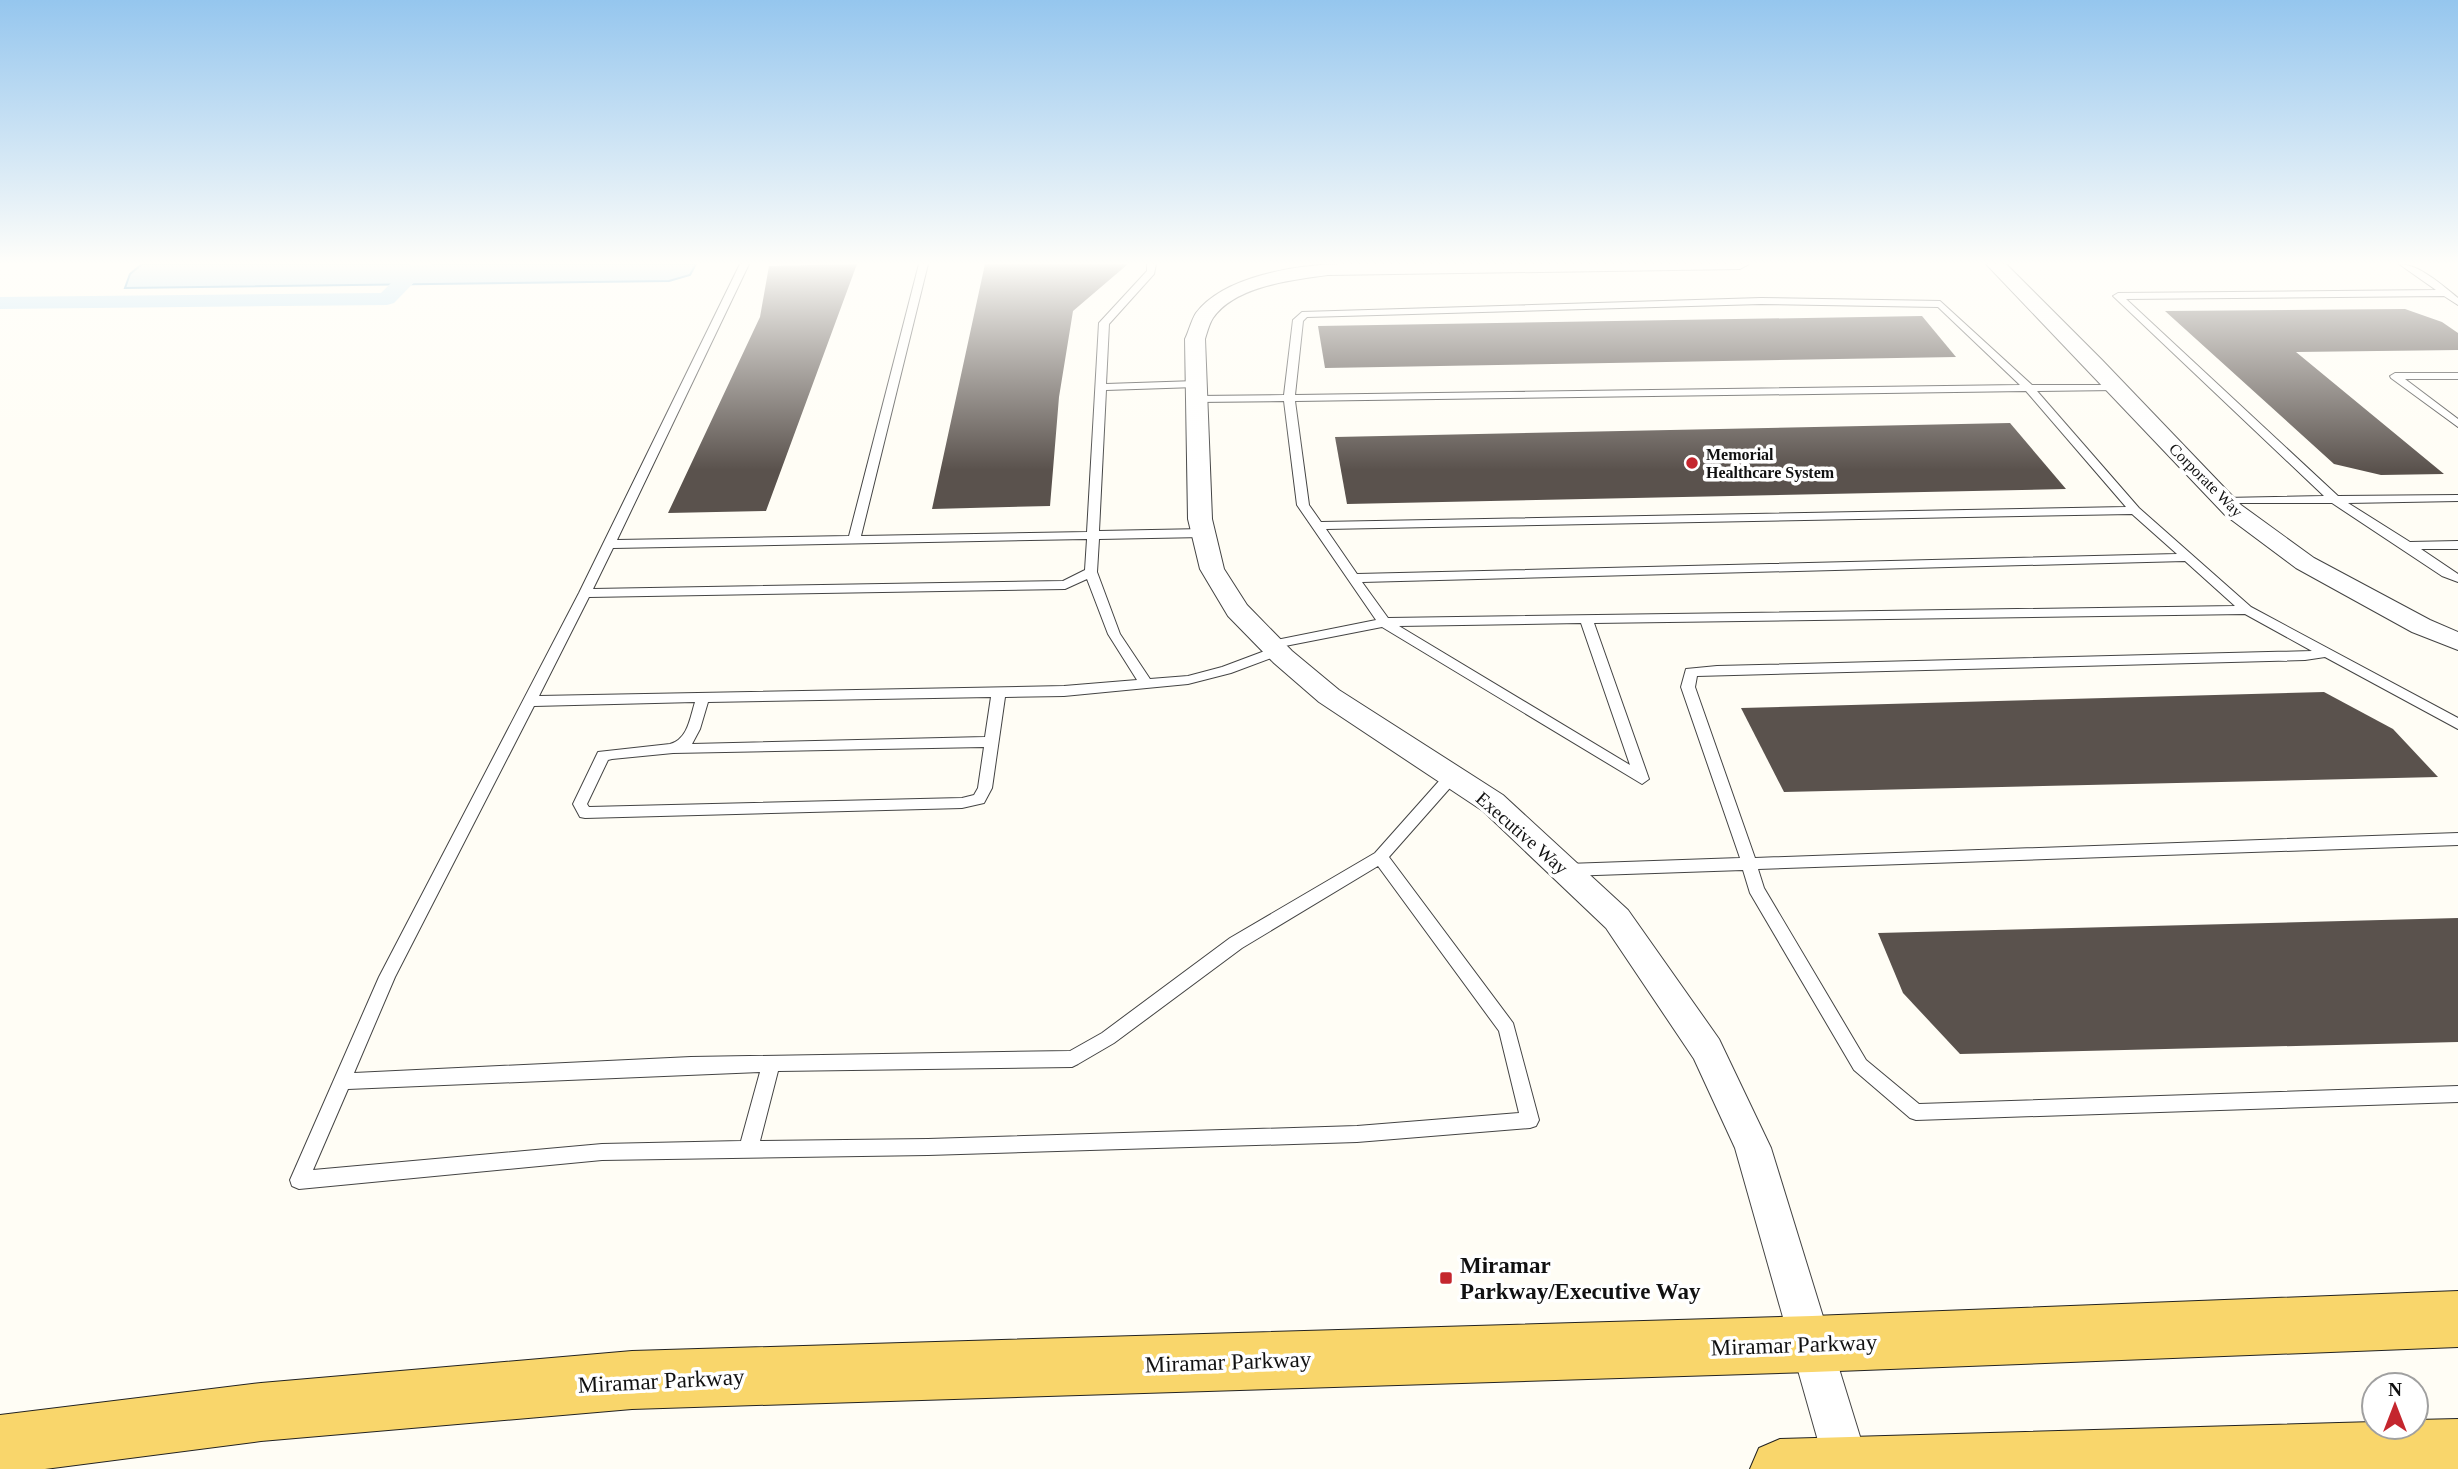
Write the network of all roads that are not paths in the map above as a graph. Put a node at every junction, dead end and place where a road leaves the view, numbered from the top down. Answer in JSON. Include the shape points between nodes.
{"nodes":[{"id":1,"x":712,"y":333,"type":"edge"},
{"id":2,"x":907,"y":333,"type":"edge"},
{"id":3,"x":1104,"y":333,"type":"edge"},
{"id":4,"x":1198,"y":333,"type":"edge"},
{"id":5,"x":1297,"y":333,"type":"edge"},
{"id":6,"x":1970,"y":333,"type":"edge"},
{"id":7,"x":2063,"y":333,"type":"edge"},
{"id":8,"x":2157,"y":333,"type":"edge"},
{"id":9,"x":2458,"y":376,"type":"edge"},
{"id":10,"x":1101,"y":387,"type":"junction"},
{"id":11,"x":2117,"y":387,"type":"junction"},
{"id":12,"x":2029,"y":388,"type":"junction"},
{"id":13,"x":1196,"y":392,"type":"junction"},
{"id":14,"x":1289,"y":398,"type":"junction"},
{"id":15,"x":2458,"y":424,"type":"edge"},
{"id":16,"x":2458,"y":498,"type":"edge"},
{"id":17,"x":2334,"y":499,"type":"junction"},
{"id":18,"x":2224,"y":501,"type":"junction"},
{"id":19,"x":2135,"y":510,"type":"junction"},
{"id":20,"x":1317,"y":526,"type":"junction"},
{"id":21,"x":1203,"y":533,"type":"junction"},
{"id":22,"x":1094,"y":535,"type":"junction"},
{"id":23,"x":854,"y":539,"type":"junction"},
{"id":24,"x":610,"y":544,"type":"junction"},
{"id":25,"x":2458,"y":545,"type":"edge"},
{"id":26,"x":2408,"y":546,"type":"junction"},
{"id":27,"x":2186,"y":557,"type":"junction"},
{"id":28,"x":1091,"y":572,"type":"junction"},
{"id":29,"x":1353,"y":578,"type":"junction"},
{"id":30,"x":2458,"y":578,"type":"edge"},
{"id":31,"x":585,"y":593,"type":"junction"},
{"id":32,"x":2247,"y":610,"type":"junction"},
{"id":33,"x":1586,"y":619,"type":"junction"},
{"id":34,"x":1384,"y":622,"type":"junction"},
{"id":35,"x":2458,"y":642,"type":"edge"},
{"id":36,"x":1274,"y":648,"type":"junction"},
{"id":37,"x":2326,"y":653,"type":"junction"},
{"id":38,"x":1146,"y":684,"type":"junction"},
{"id":39,"x":999,"y":692,"type":"junction"},
{"id":40,"x":703,"y":698,"type":"junction"},
{"id":41,"x":528,"y":701,"type":"junction"},
{"id":42,"x":2458,"y":724,"type":"edge"},
{"id":43,"x":992,"y":742,"type":"junction"},
{"id":44,"x":676,"y":749,"type":"junction"},
{"id":45,"x":1452,"y":776,"type":"junction"},
{"id":46,"x":2458,"y":839,"type":"edge"},
{"id":47,"x":1380,"y":857,"type":"junction"},
{"id":48,"x":1750,"y":864,"type":"junction"},
{"id":49,"x":1565,"y":870,"type":"junction"},
{"id":50,"x":771,"y":1063,"type":"junction"},
{"id":51,"x":342,"y":1081,"type":"junction"},
{"id":52,"x":2458,"y":1094,"type":"edge"},
{"id":53,"x":748,"y":1150,"type":"junction"},
{"id":54,"x":2458,"y":1319,"type":"edge"},
{"id":55,"x":1812,"y":1344,"type":"junction"},
{"id":56,"x":0,"y":1445,"type":"edge"},
{"id":57,"x":2458,"y":1449,"type":"edge"},
{"id":58,"x":1848,"y":1468,"type":"edge"},
{"id":59,"x":1780,"y":1469,"type":"edge"}],
"edges":[{"from":1,"to":24,"type":"lane"},
{"from":2,"to":23,"type":"lane"},
{"from":3,"to":10,"type":"lane"},
{"from":4,"to":13,"type":"street","name":"Executive Way"},
{"from":5,"to":14,"type":"lane"},
{"from":6,"to":12,"type":"lane"},
{"from":7,"to":11,"type":"street","name":"Corporate Way"},
{"from":8,"to":17,"type":"lane"},
{"from":9,"to":15,"type":"lane","via":[[2395,376]]},
{"from":10,"to":13,"type":"lane"},
{"from":10,"to":22,"type":"lane"},
{"from":11,"to":12,"type":"lane"},
{"from":11,"to":18,"type":"street","name":"Corporate Way"},
{"from":12,"to":14,"type":"lane"},
{"from":12,"to":19,"type":"lane"},
{"from":13,"to":14,"type":"lane"},
{"from":13,"to":21,"type":"street","name":"Executive Way"},
{"from":14,"to":20,"type":"lane","via":[[1303,505]]},
{"from":16,"to":17,"type":"lane"},
{"from":17,"to":18,"type":"lane"},
{"from":17,"to":26,"type":"lane"},
{"from":18,"to":35,"type":"street","name":"Corporate Way","via":[[2305,563]]},
{"from":19,"to":20,"type":"lane"},
{"from":19,"to":27,"type":"lane"},
{"from":20,"to":29,"type":"lane"},
{"from":21,"to":22,"type":"lane"},
{"from":21,"to":36,"type":"street","name":"Executive Way","via":[[1212,569],[1237,610]]},
{"from":22,"to":23,"type":"lane"},
{"from":22,"to":28,"type":"lane"},
{"from":23,"to":24,"type":"lane"},
{"from":24,"to":31,"type":"lane"},
{"from":25,"to":26,"type":"lane"},
{"from":26,"to":30,"type":"lane"},
{"from":27,"to":29,"type":"lane"},
{"from":27,"to":32,"type":"lane"},
{"from":28,"to":31,"type":"lane","via":[[1065,585]]},
{"from":28,"to":38,"type":"lane","via":[[1114,634]]},
{"from":29,"to":34,"type":"lane"},
{"from":31,"to":41,"type":"lane"},
{"from":32,"to":33,"type":"lane"},
{"from":32,"to":37,"type":"lane"},
{"from":33,"to":34,"type":"lane"},
{"from":33,"to":34,"type":"lane","via":[[1642,779]]},
{"from":34,"to":36,"type":"lane"},
{"from":36,"to":38,"type":"lane","via":[[1226,670]]},
{"from":36,"to":45,"type":"street","name":"Executive Way","via":[[1329,696]]},
{"from":37,"to":42,"type":"lane"},
{"from":37,"to":48,"type":"lane","via":[[1691,672],[1688,687]]},
{"from":38,"to":39,"type":"lane"},
{"from":39,"to":40,"type":"lane"},
{"from":39,"to":43,"type":"lane"},
{"from":40,"to":41,"type":"lane"},
{"from":40,"to":44,"type":"lane","via":[[686,742]]},
{"from":41,"to":51,"type":"lane","via":[[387,977]]},
{"from":43,"to":44,"type":"lane"},
{"from":43,"to":44,"type":"lane","via":[[985,788],[978,799],[962,803],[585,813],[580,804],[603,756]]},
{"from":45,"to":47,"type":"lane"},
{"from":45,"to":49,"type":"street","name":"Executive Way","via":[[1493,803]]},
{"from":46,"to":48,"type":"lane"},
{"from":47,"to":50,"type":"lane","via":[[1236,943],[1108,1038],[1072,1059]]},
{"from":47,"to":53,"type":"lane","via":[[1507,1028],[1530,1121],[1344,1134]]},
{"from":48,"to":49,"type":"lane"},
{"from":48,"to":52,"type":"lane","via":[[1756,889],[1860,1065],[1916,1112]]},
{"from":49,"to":55,"type":"street","name":"Executive Way","via":[[1617,919],[1707,1050],[1753,1148]]},
{"from":50,"to":51,"type":"lane"},
{"from":50,"to":53,"type":"lane"},
{"from":51,"to":53,"type":"lane","via":[[299,1180],[602,1153]]},
{"from":54,"to":55,"type":"main road","name":"Miramar Parkway"},
{"from":55,"to":56,"type":"main road","name":"Miramar Parkway","via":[[632,1380],[261,1412]]},
{"from":55,"to":58,"type":"street","name":"Executive Way"},
{"from":57,"to":58,"type":"main road"},
{"from":58,"to":59,"type":"main road"}]}
